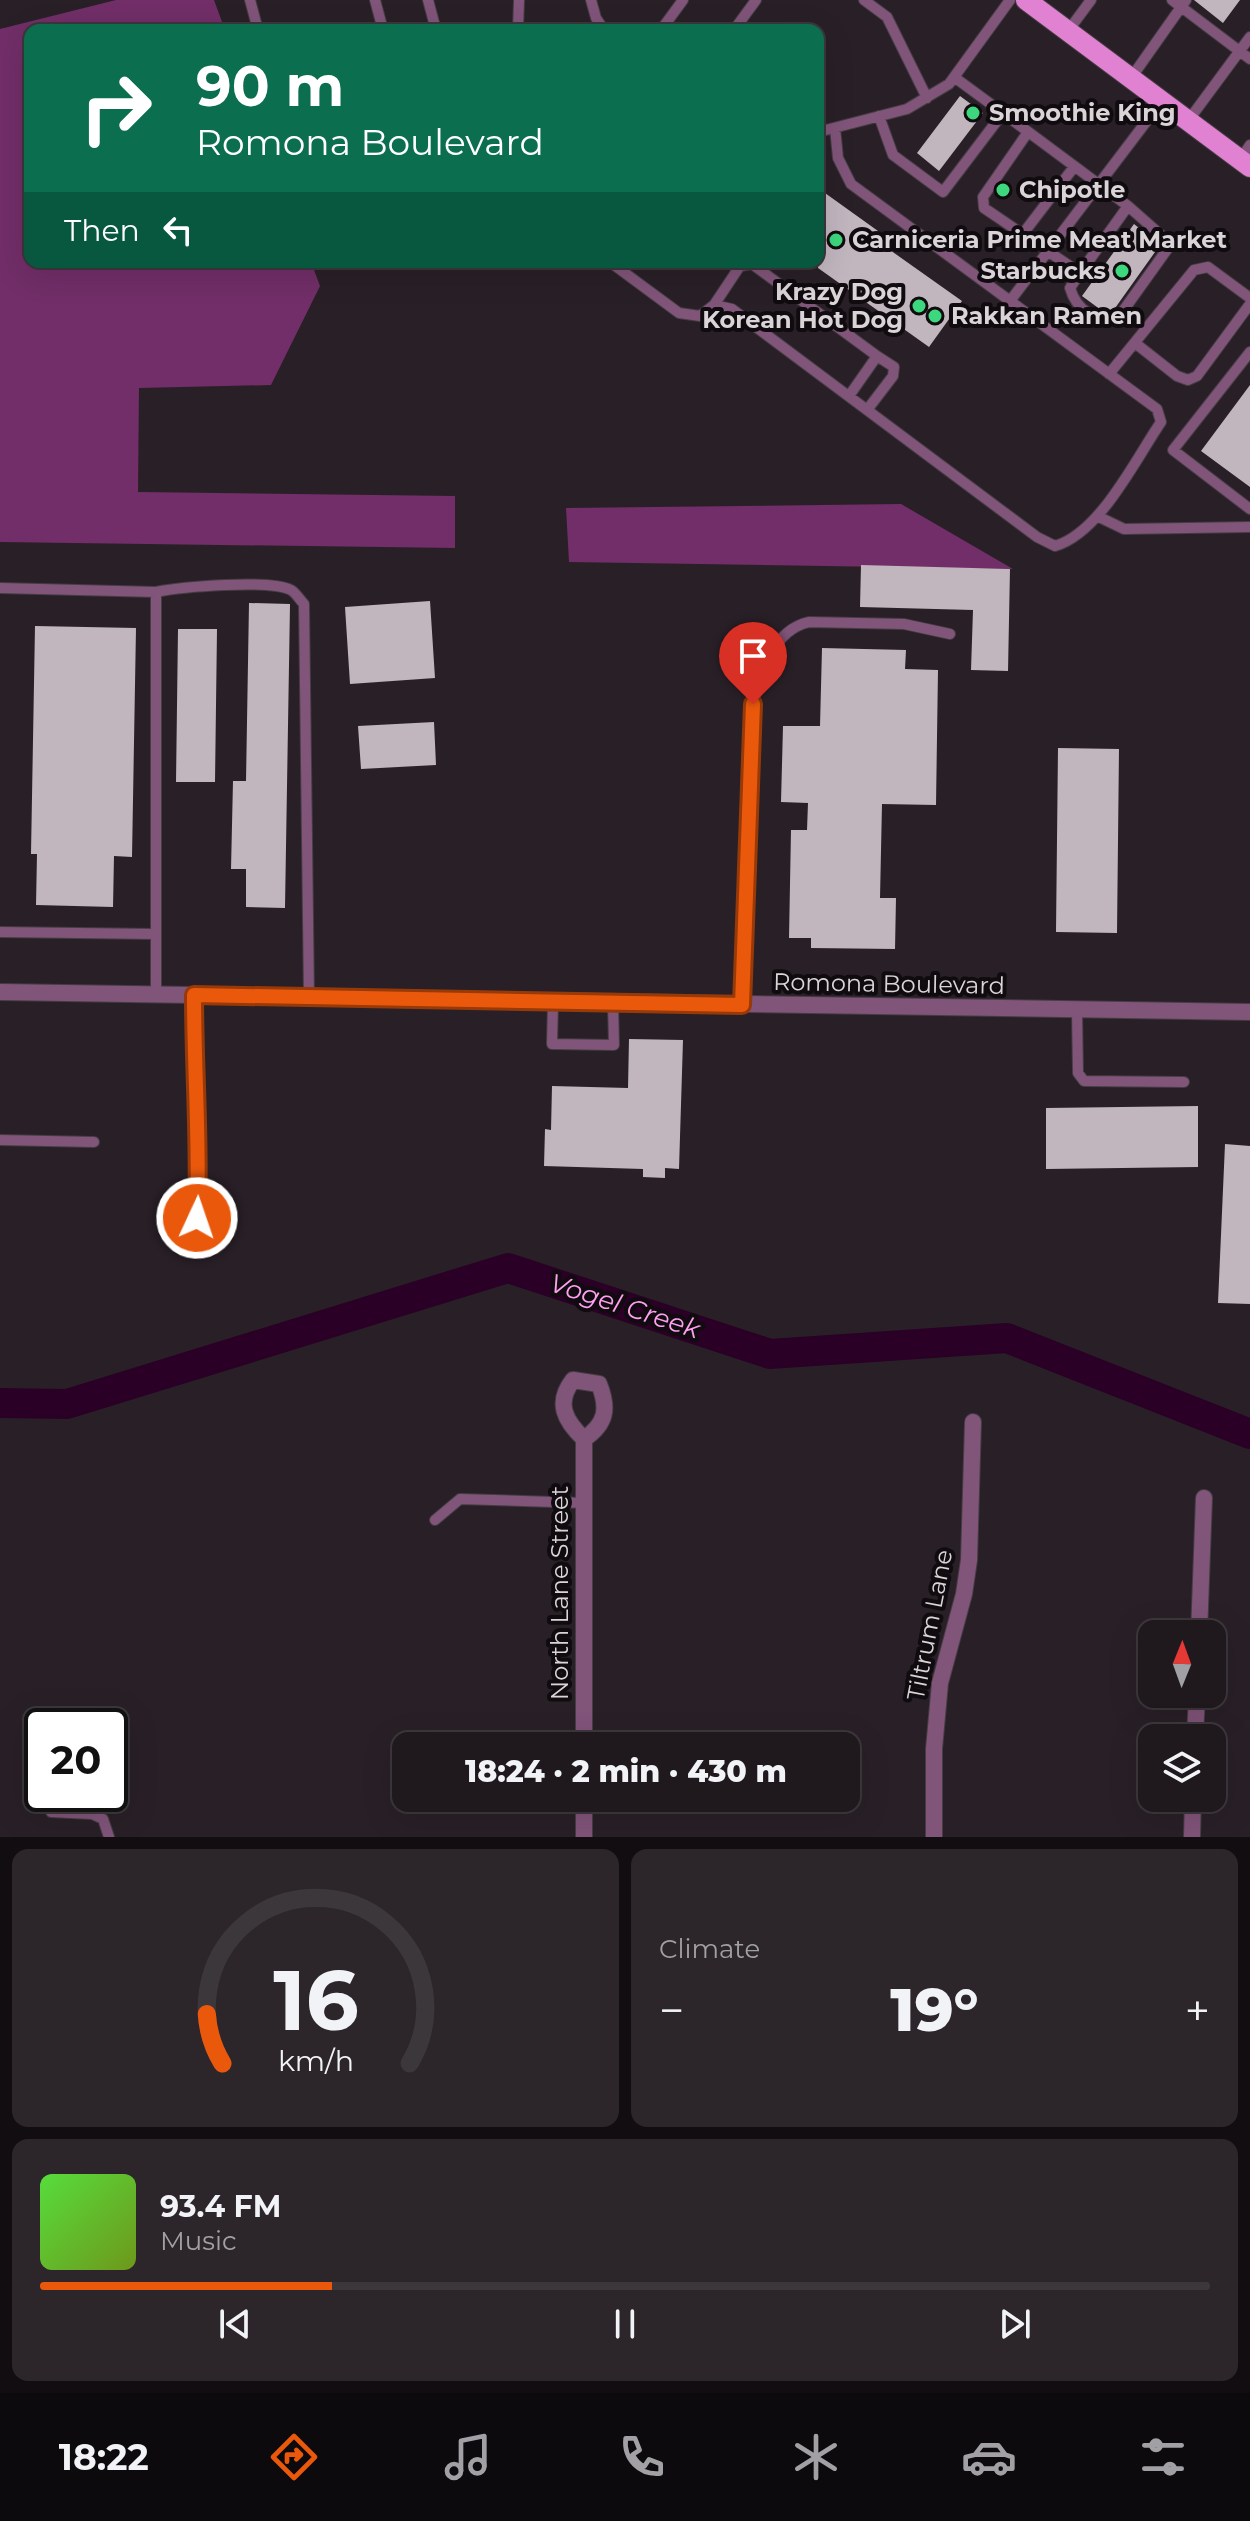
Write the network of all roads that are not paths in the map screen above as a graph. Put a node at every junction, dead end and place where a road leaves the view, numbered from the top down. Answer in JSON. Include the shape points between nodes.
{"nodes":[{"id":1,"x":250,"y":0,"type":"edge"},
{"id":2,"x":375,"y":0,"type":"edge"},
{"id":3,"x":428,"y":0,"type":"edge"},
{"id":4,"x":519,"y":0,"type":"edge"},
{"id":5,"x":591,"y":0,"type":"edge"},
{"id":6,"x":683,"y":0,"type":"edge"},
{"id":7,"x":756,"y":0,"type":"edge"},
{"id":8,"x":864,"y":0,"type":"edge"},
{"id":9,"x":1010,"y":0,"type":"edge"},
{"id":10,"x":1026,"y":0,"type":"edge"},
{"id":11,"x":1091,"y":0,"type":"edge"},
{"id":12,"x":1180,"y":2,"type":"edge"},
{"id":13,"x":256,"y":24,"type":"edge"},
{"id":14,"x":381,"y":24,"type":"edge"},
{"id":15,"x":434,"y":24,"type":"edge"},
{"id":16,"x":518,"y":24,"type":"edge"},
{"id":17,"x":600,"y":24,"type":"edge"},
{"id":18,"x":665,"y":24,"type":"edge"},
{"id":19,"x":738,"y":24,"type":"edge"},
{"id":20,"x":1068,"y":31,"type":"junction"},
{"id":21,"x":1250,"y":37,"type":"edge"},
{"id":22,"x":1239,"y":51,"type":"junction"},
{"id":23,"x":1250,"y":59,"type":"edge"},
{"id":24,"x":954,"y":77,"type":"junction"},
{"id":25,"x":1131,"y":78,"type":"junction"},
{"id":26,"x":927,"y":98,"type":"junction"},
{"id":27,"x":1162,"y":101,"type":"junction"},
{"id":28,"x":1003,"y":113,"type":"junction"},
{"id":29,"x":879,"y":116,"type":"junction"},
{"id":30,"x":1188,"y":121,"type":"junction"},
{"id":31,"x":835,"y":128,"type":"junction"},
{"id":32,"x":824,"y":131,"type":"edge"},
{"id":33,"x":1028,"y":132,"type":"junction"},
{"id":34,"x":1247,"y":157,"type":"edge"},
{"id":35,"x":1074,"y":167,"type":"junction"},
{"id":36,"x":1098,"y":186,"type":"junction"},
{"id":37,"x":1128,"y":206,"type":"junction"},
{"id":38,"x":1022,"y":235,"type":"junction"},
{"id":39,"x":1048,"y":252,"type":"junction"},
{"id":40,"x":618,"y":268,"type":"edge"},
{"id":41,"x":739,"y":268,"type":"edge"},
{"id":42,"x":757,"y":268,"type":"edge"},
{"id":43,"x":1080,"y":273,"type":"junction"},
{"id":44,"x":1250,"y":298,"type":"edge"},
{"id":45,"x":1010,"y":301,"type":"junction"},
{"id":46,"x":1250,"y":304,"type":"edge"},
{"id":47,"x":714,"y":305,"type":"junction"},
{"id":48,"x":1135,"y":343,"type":"junction"},
{"id":49,"x":1250,"y":352,"type":"edge"},
{"id":50,"x":877,"y":356,"type":"junction"},
{"id":51,"x":1109,"y":374,"type":"junction"},
{"id":52,"x":849,"y":396,"type":"junction"},
{"id":53,"x":867,"y":410,"type":"junction"},
{"id":54,"x":1250,"y":509,"type":"edge"},
{"id":55,"x":1097,"y":516,"type":"junction"},
{"id":56,"x":1250,"y":527,"type":"edge"},
{"id":57,"x":0,"y":588,"type":"edge"},
{"id":58,"x":156,"y":592,"type":"junction"},
{"id":59,"x":950,"y":634,"type":"dead end"},
{"id":60,"x":0,"y":932,"type":"edge"},
{"id":61,"x":156,"y":934,"type":"junction"},
{"id":62,"x":0,"y":992,"type":"edge"},
{"id":63,"x":156,"y":994,"type":"junction"},
{"id":64,"x":194,"y":995,"type":"junction"},
{"id":65,"x":309,"y":997,"type":"junction"},
{"id":66,"x":553,"y":1002,"type":"junction"},
{"id":67,"x":613,"y":1003,"type":"junction"},
{"id":68,"x":742,"y":1005,"type":"junction"},
{"id":69,"x":1077,"y":1011,"type":"junction"},
{"id":70,"x":1250,"y":1012,"type":"edge"},
{"id":71,"x":1184,"y":1082,"type":"dead end"},
{"id":72,"x":0,"y":1140,"type":"edge"},
{"id":73,"x":94,"y":1142,"type":"dead end"},
{"id":74,"x":196,"y":1249,"type":"dead end"},
{"id":75,"x":973,"y":1422,"type":"dead end"},
{"id":76,"x":584,"y":1439,"type":"dead end"},
{"id":77,"x":1204,"y":1498,"type":"dead end"},
{"id":78,"x":584,"y":1503,"type":"junction"},
{"id":79,"x":435,"y":1520,"type":"dead end"},
{"id":80,"x":1200,"y":1620,"type":"edge"},
{"id":81,"x":584,"y":1732,"type":"edge"},
{"id":82,"x":51,"y":1812,"type":"dead end"},
{"id":83,"x":584,"y":1812,"type":"edge"},
{"id":84,"x":1193,"y":1812,"type":"edge"},
{"id":85,"x":109,"y":1837,"type":"edge"},
{"id":86,"x":584,"y":1837,"type":"edge"},
{"id":87,"x":934,"y":1837,"type":"edge"},
{"id":88,"x":1192,"y":1837,"type":"edge"}],
"edges":[{"from":1,"to":13,"type":"lane"},
{"from":2,"to":14,"type":"lane"},
{"from":3,"to":15,"type":"lane"},
{"from":4,"to":16,"type":"lane"},
{"from":5,"to":17,"type":"lane"},
{"from":6,"to":18,"type":"lane"},
{"from":7,"to":19,"type":"lane"},
{"from":8,"to":26,"type":"lane","via":[[887,17]]},
{"from":9,"to":24,"type":"lane"},
{"from":10,"to":20,"type":"main road"},
{"from":11,"to":20,"type":"lane"},
{"from":12,"to":22,"type":"lane"},
{"from":12,"to":25,"type":"lane"},
{"from":20,"to":25,"type":"main road"},
{"from":21,"to":22,"type":"lane"},
{"from":22,"to":23,"type":"lane"},
{"from":22,"to":30,"type":"lane"},
{"from":24,"to":26,"type":"lane"},
{"from":24,"to":28,"type":"lane"},
{"from":25,"to":27,"type":"main road"},
{"from":26,"to":29,"type":"lane"},
{"from":27,"to":30,"type":"main road"},
{"from":27,"to":36,"type":"lane"},
{"from":28,"to":29,"type":"lane","via":[[943,192],[893,155]]},
{"from":28,"to":33,"type":"lane"},
{"from":29,"to":31,"type":"lane"},
{"from":30,"to":34,"type":"main road"},
{"from":31,"to":32,"type":"lane"},
{"from":31,"to":45,"type":"lane","via":[[838,158],[851,184]]},
{"from":33,"to":35,"type":"lane"},
{"from":33,"to":38,"type":"lane","via":[[983,197],[984,208]]},
{"from":35,"to":36,"type":"lane"},
{"from":35,"to":38,"type":"lane"},
{"from":36,"to":37,"type":"lane"},
{"from":36,"to":39,"type":"lane"},
{"from":37,"to":43,"type":"lane"},
{"from":37,"to":43,"type":"lane","via":[[1171,244],[1118,318],[1094,317],[1073,299],[1070,288]]},
{"from":38,"to":39,"type":"lane"},
{"from":39,"to":43,"type":"lane"},
{"from":39,"to":45,"type":"lane"},
{"from":40,"to":47,"type":"lane","via":[[679,313],[700,316]]},
{"from":41,"to":47,"type":"lane"},
{"from":42,"to":50,"type":"lane"},
{"from":44,"to":48,"type":"lane","via":[[1208,267],[1194,270]]},
{"from":45,"to":51,"type":"lane"},
{"from":46,"to":48,"type":"lane","via":[[1197,376],[1188,380]]},
{"from":47,"to":52,"type":"lane","via":[[732,309]]},
{"from":48,"to":51,"type":"lane"},
{"from":49,"to":54,"type":"lane","via":[[1173,450]]},
{"from":50,"to":52,"type":"lane"},
{"from":50,"to":53,"type":"lane","via":[[894,367],[893,376]]},
{"from":51,"to":55,"type":"lane","via":[[1157,409],[1161,422]]},
{"from":52,"to":53,"type":"lane"},
{"from":53,"to":55,"type":"lane","via":[[1055,546],[1071,542]]},
{"from":55,"to":56,"type":"lane","via":[[1124,529]]},
{"from":57,"to":58,"type":"lane"},
{"from":58,"to":61,"type":"lane"},
{"from":58,"to":65,"type":"lane","via":[[187,586],[273,587],[292,590],[304,604]]},
{"from":59,"to":68,"type":"lane","via":[[904,624],[809,622],[780,639],[768,659],[753,704]]},
{"from":60,"to":61,"type":"lane"},
{"from":61,"to":63,"type":"lane"},
{"from":62,"to":63,"type":"street","name":"Romona Boulevard"},
{"from":63,"to":64,"type":"street","name":"Romona Boulevard"},
{"from":64,"to":65,"type":"street","name":"Romona Boulevard"},
{"from":64,"to":74,"type":"lane","via":[[200,1156]]},
{"from":65,"to":66,"type":"street","name":"Romona Boulevard"},
{"from":66,"to":67,"type":"street","name":"Romona Boulevard"},
{"from":66,"to":67,"type":"lane","via":[[552,1044],[614,1045]]},
{"from":67,"to":68,"type":"street","name":"Romona Boulevard"},
{"from":68,"to":69,"type":"street","name":"Romona Boulevard"},
{"from":69,"to":70,"type":"street","name":"Romona Boulevard"},
{"from":69,"to":71,"type":"lane","via":[[1078,1073],[1084,1081]]},
{"from":72,"to":73,"type":"lane"},
{"from":75,"to":87,"type":"street","name":"Tiltrum Lane","via":[[969,1560],[940,1683]]},
{"from":76,"to":78,"type":"street","name":"North Lane Street"},
{"from":77,"to":80,"type":"street"},
{"from":78,"to":79,"type":"lane","via":[[460,1499]]},
{"from":78,"to":81,"type":"street","name":"North Lane Street"},
{"from":82,"to":85,"type":"lane","via":[[92,1814],[103,1819]]},
{"from":83,"to":86,"type":"street"},
{"from":84,"to":88,"type":"street"}]}
